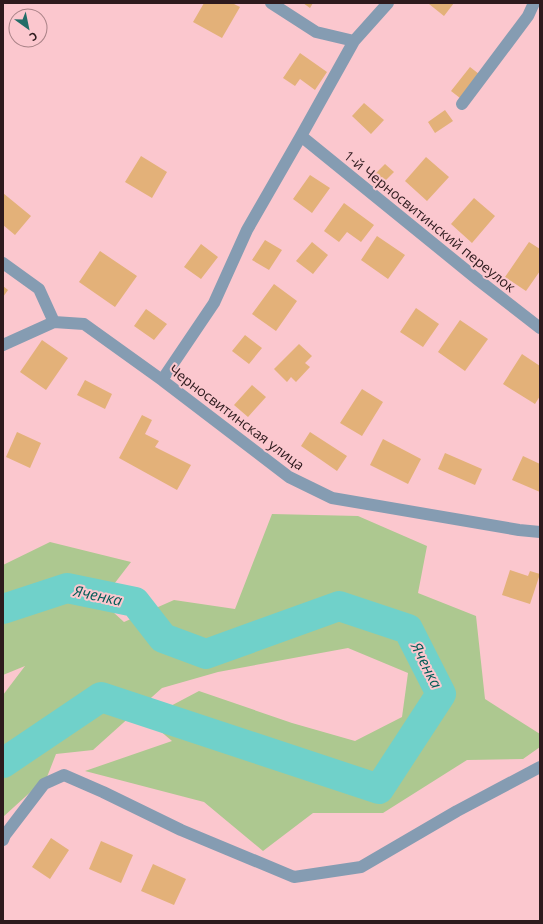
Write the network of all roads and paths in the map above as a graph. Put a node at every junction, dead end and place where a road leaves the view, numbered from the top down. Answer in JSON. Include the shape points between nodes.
{"nodes":[{"id":1,"x":271,"y":3,"type":"edge"},
{"id":2,"x":388,"y":3,"type":"edge"},
{"id":3,"x":534,"y":3,"type":"edge"},
{"id":4,"x":354,"y":41,"type":"junction"},
{"id":5,"x":462,"y":104,"type":"dead end"},
{"id":6,"x":302,"y":136,"type":"junction"},
{"id":7,"x":3,"y":263,"type":"edge"},
{"id":8,"x":54,"y":322,"type":"junction"},
{"id":9,"x":540,"y":328,"type":"edge"},
{"id":10,"x":3,"y":345,"type":"edge"},
{"id":11,"x":162,"y":380,"type":"junction"},
{"id":12,"x":540,"y":532,"type":"edge"},
{"id":13,"x":540,"y":767,"type":"edge"},
{"id":14,"x":3,"y":840,"type":"edge"}],
"edges":[{"from":1,"to":4,"type":"street","via":[[316,32]]},
{"from":2,"to":4,"type":"street"},
{"from":3,"to":5,"type":"street","via":[[528,16]]},
{"from":4,"to":6,"type":"street"},
{"from":6,"to":9,"type":"street","name":"1-й Черносвитинский переулок"},
{"from":6,"to":11,"type":"street","via":[[247,230],[214,303]]},
{"from":7,"to":8,"type":"street","via":[[39,289]]},
{"from":8,"to":10,"type":"street","name":"Черносвитинская улица"},
{"from":8,"to":11,"type":"street","name":"Черносвитинская улица","via":[[84,324]]},
{"from":11,"to":12,"type":"street","name":"Черносвитинская улица","via":[[289,477],[332,498]]},
{"from":13,"to":14,"type":"street","via":[[361,867],[294,877],[181,830],[64,775],[44,784]]}]}
